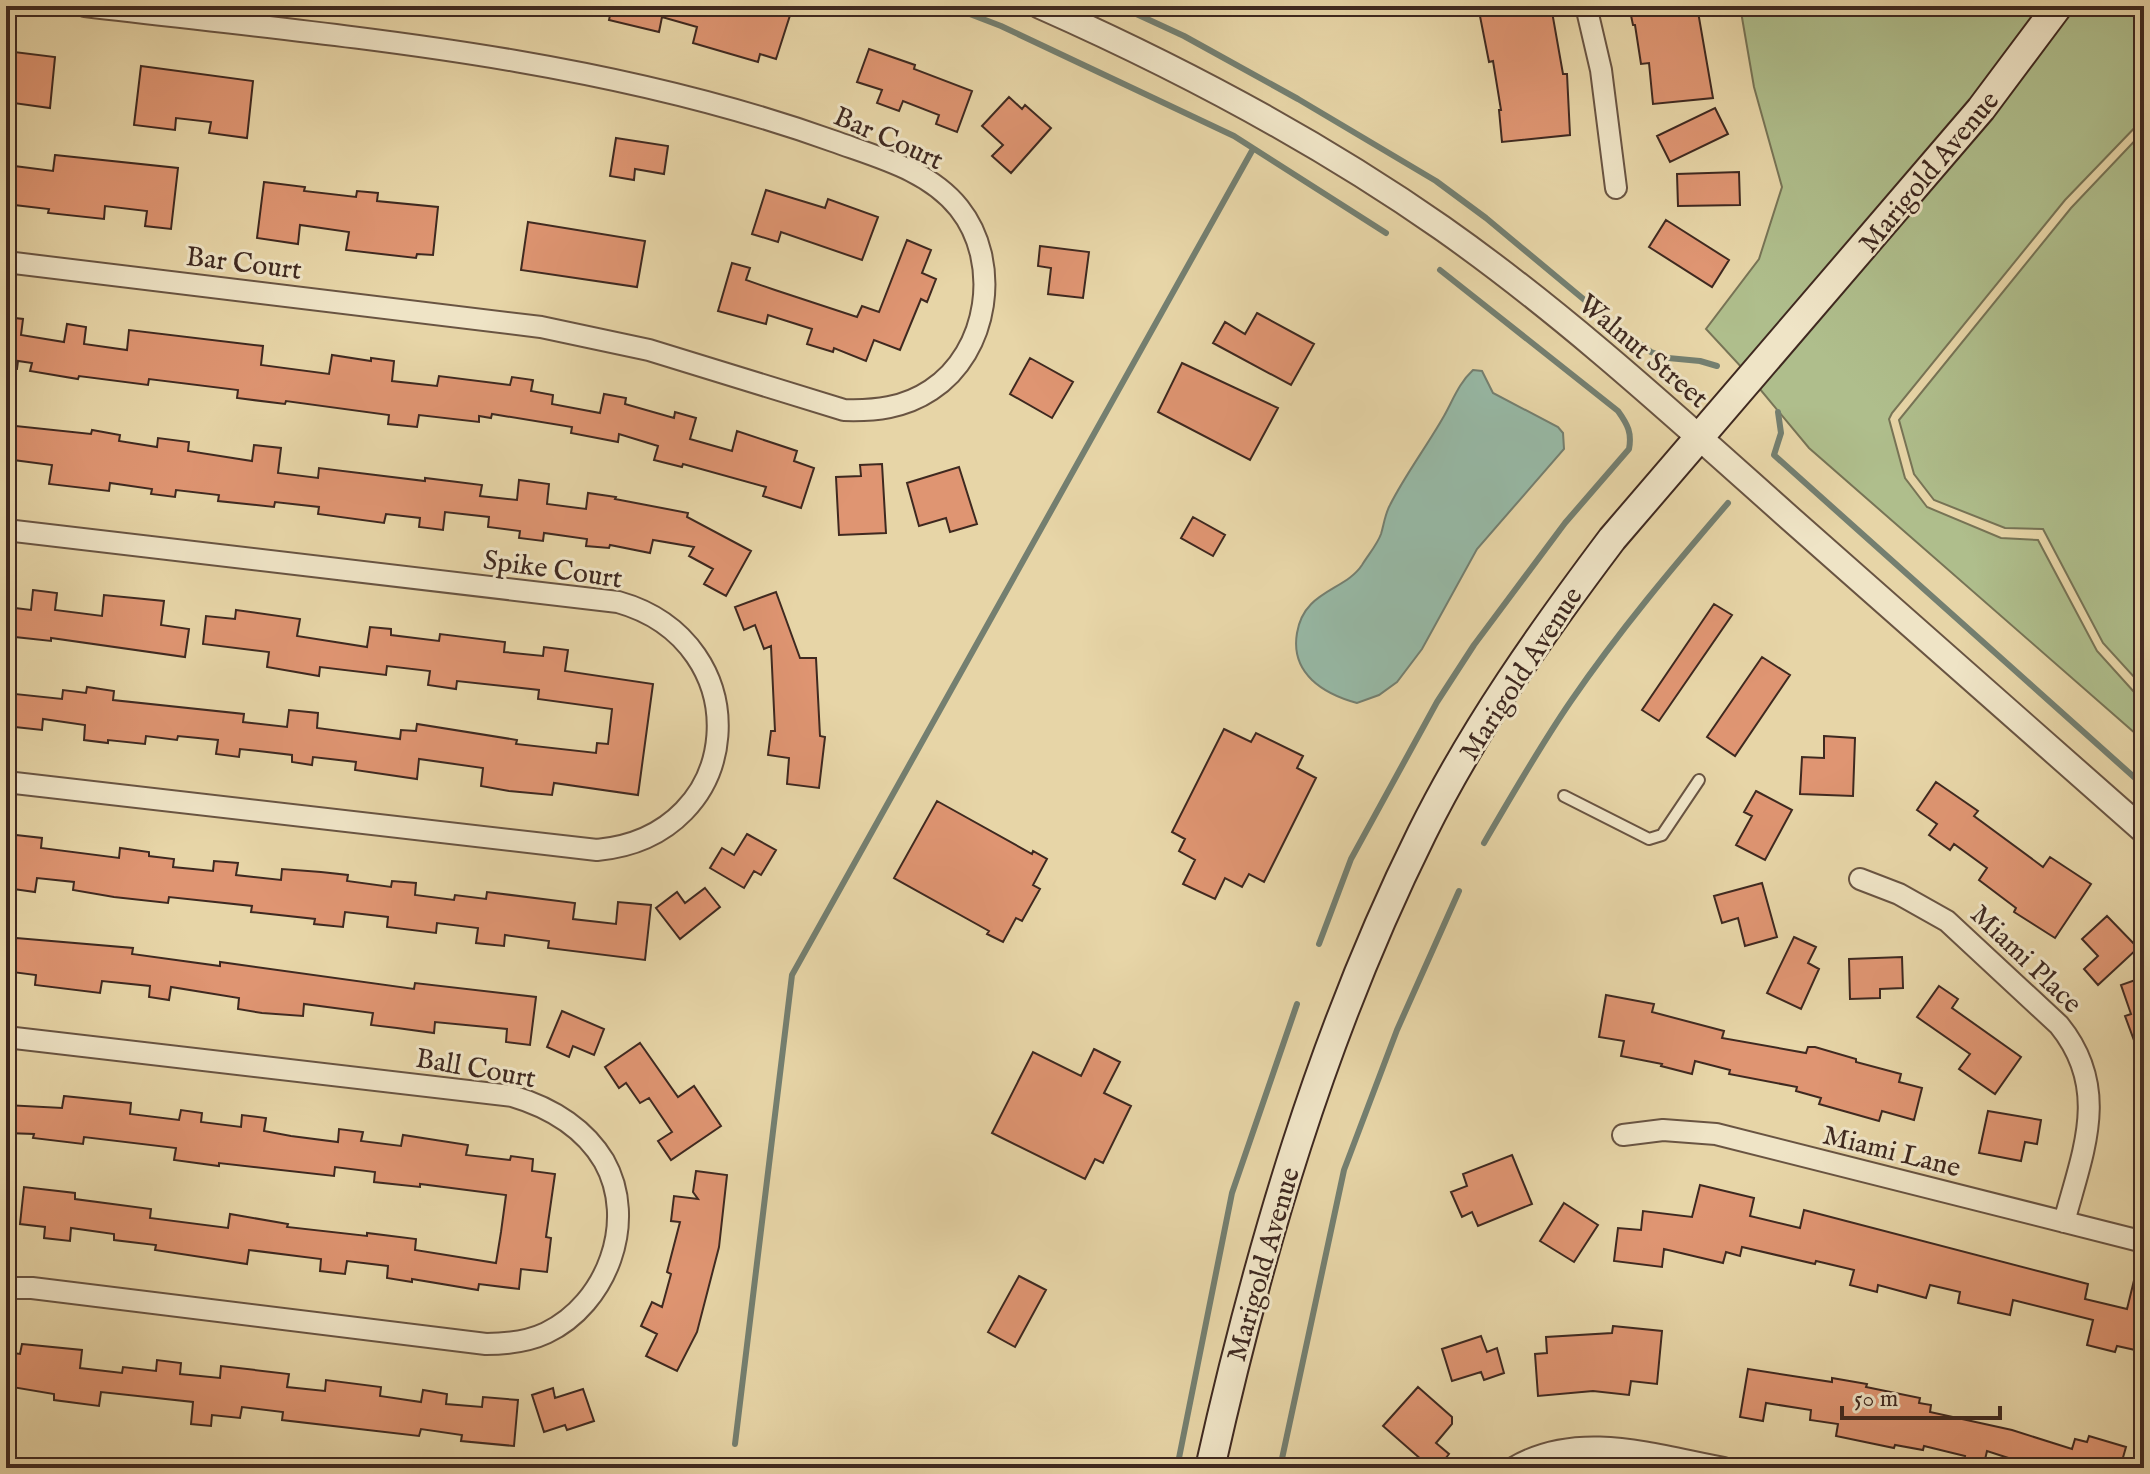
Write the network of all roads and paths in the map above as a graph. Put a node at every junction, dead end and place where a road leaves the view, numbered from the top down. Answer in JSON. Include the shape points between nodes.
{"nodes":[{"id":1,"x":85,"y":6,"type":"edge"},
{"id":2,"x":1040,"y":6,"type":"edge"},
{"id":3,"x":1586,"y":6,"type":"edge"},
{"id":4,"x":2058,"y":6,"type":"edge"},
{"id":5,"x":1616,"y":188,"type":"dead end"},
{"id":6,"x":6,"y":262,"type":"edge"},
{"id":7,"x":1701,"y":438,"type":"junction"},
{"id":8,"x":6,"y":530,"type":"edge"},
{"id":9,"x":1699,"y":780,"type":"dead end"},
{"id":10,"x":6,"y":782,"type":"edge"},
{"id":11,"x":1564,"y":796,"type":"dead end"},
{"id":12,"x":2144,"y":831,"type":"edge"},
{"id":13,"x":1860,"y":879,"type":"dead end"},
{"id":14,"x":6,"y":1037,"type":"edge"},
{"id":15,"x":1623,"y":1135,"type":"dead end"},
{"id":16,"x":2064,"y":1222,"type":"junction"},
{"id":17,"x":2144,"y":1242,"type":"edge"},
{"id":18,"x":6,"y":1288,"type":"edge"},
{"id":19,"x":1210,"y":1468,"type":"edge"},
{"id":20,"x":1513,"y":1468,"type":"edge"},
{"id":21,"x":1724,"y":1468,"type":"edge"}],
"edges":[{"from":1,"to":6,"type":"street","name":"Bar Court","via":[[532,63],[638,85],[829,140],[924,177],[960,209],[972,230],[985,279],[980,323],[961,362],[930,392],[895,407],[844,410],[649,350],[541,327]]},
{"from":2,"to":7,"type":"street","name":"Walnut Street","via":[[1206,85],[1370,180],[1517,283]]},
{"from":3,"to":5,"type":"street","via":[[1601,70]]},
{"from":4,"to":7,"type":"main road","name":"Marigold Avenue","via":[[1981,109]]},
{"from":7,"to":12,"type":"street","name":"Walnut Street"},
{"from":7,"to":19,"type":"main road","name":"Marigold Avenue","via":[[1612,539],[1560,608],[1465,754],[1423,831],[1349,999],[1291,1162],[1239,1340]]},
{"from":8,"to":10,"type":"street","name":"Spike Court","via":[[626,604],[662,620],[686,641],[710,683],[718,729],[709,774],[683,813],[639,842],[597,850]]},
{"from":9,"to":11,"type":"lane","via":[[1662,835],[1649,839]]},
{"from":13,"to":16,"type":"street","name":"Miami Place","via":[[1947,921],[2072,1041],[2086,1075],[2090,1107]]},
{"from":14,"to":18,"type":"street","name":"Ball Court","via":[[537,1103],[581,1133],[605,1164],[612,1180],[617,1233],[590,1298],[546,1332],[507,1344]]},
{"from":15,"to":16,"type":"street","name":"Miami Lane","via":[[1663,1130],[1716,1134]]},
{"from":16,"to":17,"type":"street","name":"Miami Lane"},
{"from":20,"to":21,"type":"street","via":[[1545,1453],[1591,1446]]}]}
